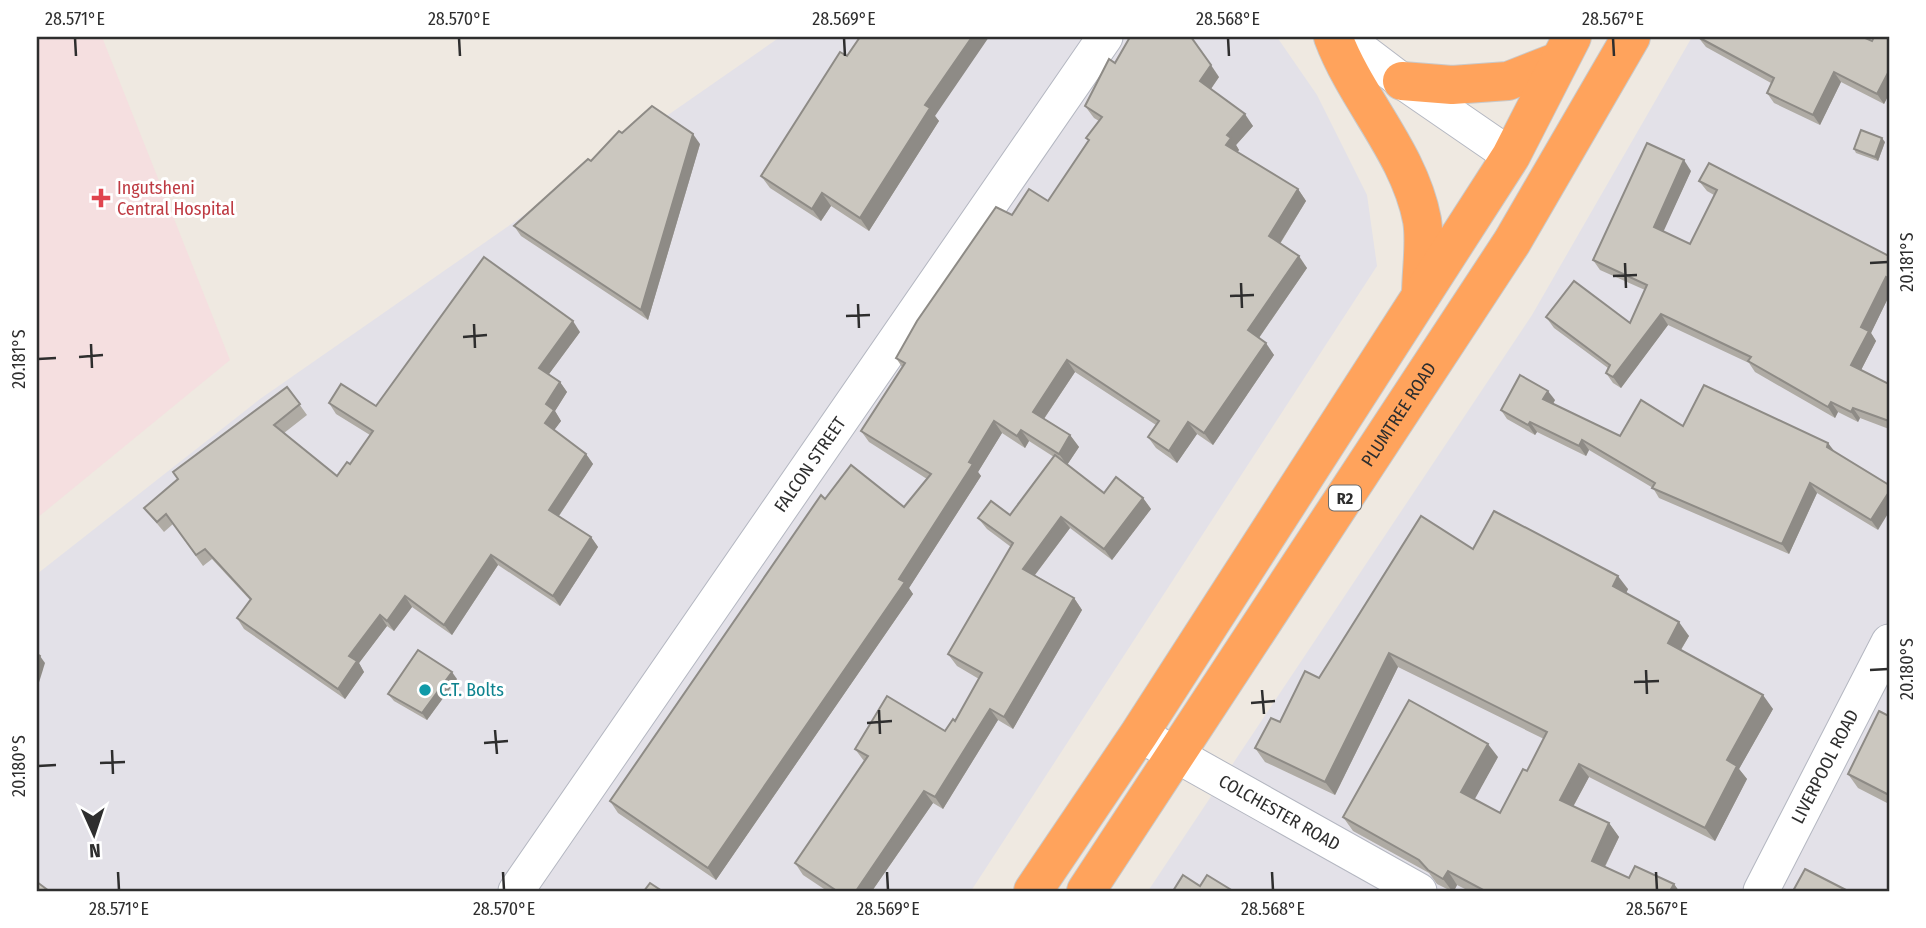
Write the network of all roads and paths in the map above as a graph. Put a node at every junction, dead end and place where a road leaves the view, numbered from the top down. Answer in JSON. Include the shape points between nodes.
{"nodes":[{"id":1,"x":1105,"y":37,"type":"edge"},
{"id":2,"x":1334,"y":37,"type":"edge"},
{"id":3,"x":1345,"y":37,"type":"edge"},
{"id":4,"x":1631,"y":37,"type":"edge"},
{"id":5,"x":1565,"y":49,"type":"edge"},
{"id":6,"x":1402,"y":81,"type":"junction"},
{"id":7,"x":1597,"y":100,"type":"junction"},
{"id":8,"x":1511,"y":156,"type":"junction"},
{"id":9,"x":1511,"y":242,"type":"junction"},
{"id":10,"x":1420,"y":295,"type":"junction"},
{"id":11,"x":1889,"y":642,"type":"edge"},
{"id":12,"x":1139,"y":734,"type":"junction"},
{"id":13,"x":1178,"y":754,"type":"junction"},
{"id":14,"x":516,"y":891,"type":"edge"},
{"id":15,"x":1033,"y":891,"type":"edge"},
{"id":16,"x":1086,"y":891,"type":"edge"},
{"id":17,"x":1419,"y":891,"type":"edge"},
{"id":18,"x":1761,"y":891,"type":"edge"}],
"edges":[{"from":1,"to":14,"type":"street","name":"FALCON STREET"},
{"from":2,"to":10,"type":"highway","via":[[1346,70],[1413,186],[1422,222]]},
{"from":3,"to":6,"type":"street"},
{"from":4,"to":7,"type":"highway","name":"PLUMTREE ROAD","number":"R2"},
{"from":5,"to":6,"type":"highway","via":[[1508,81],[1452,85]]},
{"from":5,"to":8,"type":"highway"},
{"from":6,"to":8,"type":"street"},
{"from":7,"to":8,"type":"highway","via":[[1546,141]]},
{"from":7,"to":9,"type":"highway","name":"PLUMTREE ROAD","number":"R2"},
{"from":8,"to":9,"type":"highway","via":[[1517,199]]},
{"from":8,"to":10,"type":"highway"},
{"from":9,"to":13,"type":"highway","name":"PLUMTREE ROAD","number":"R2"},
{"from":10,"to":12,"type":"highway"},
{"from":11,"to":18,"type":"street","name":"LIVERPOOL ROAD"},
{"from":12,"to":13,"type":"street","name":"COLCHESTER ROAD"},
{"from":12,"to":15,"type":"highway"},
{"from":13,"to":16,"type":"highway","name":"PLUMTREE ROAD","number":"R2"},
{"from":13,"to":17,"type":"street","name":"COLCHESTER ROAD"}]}
